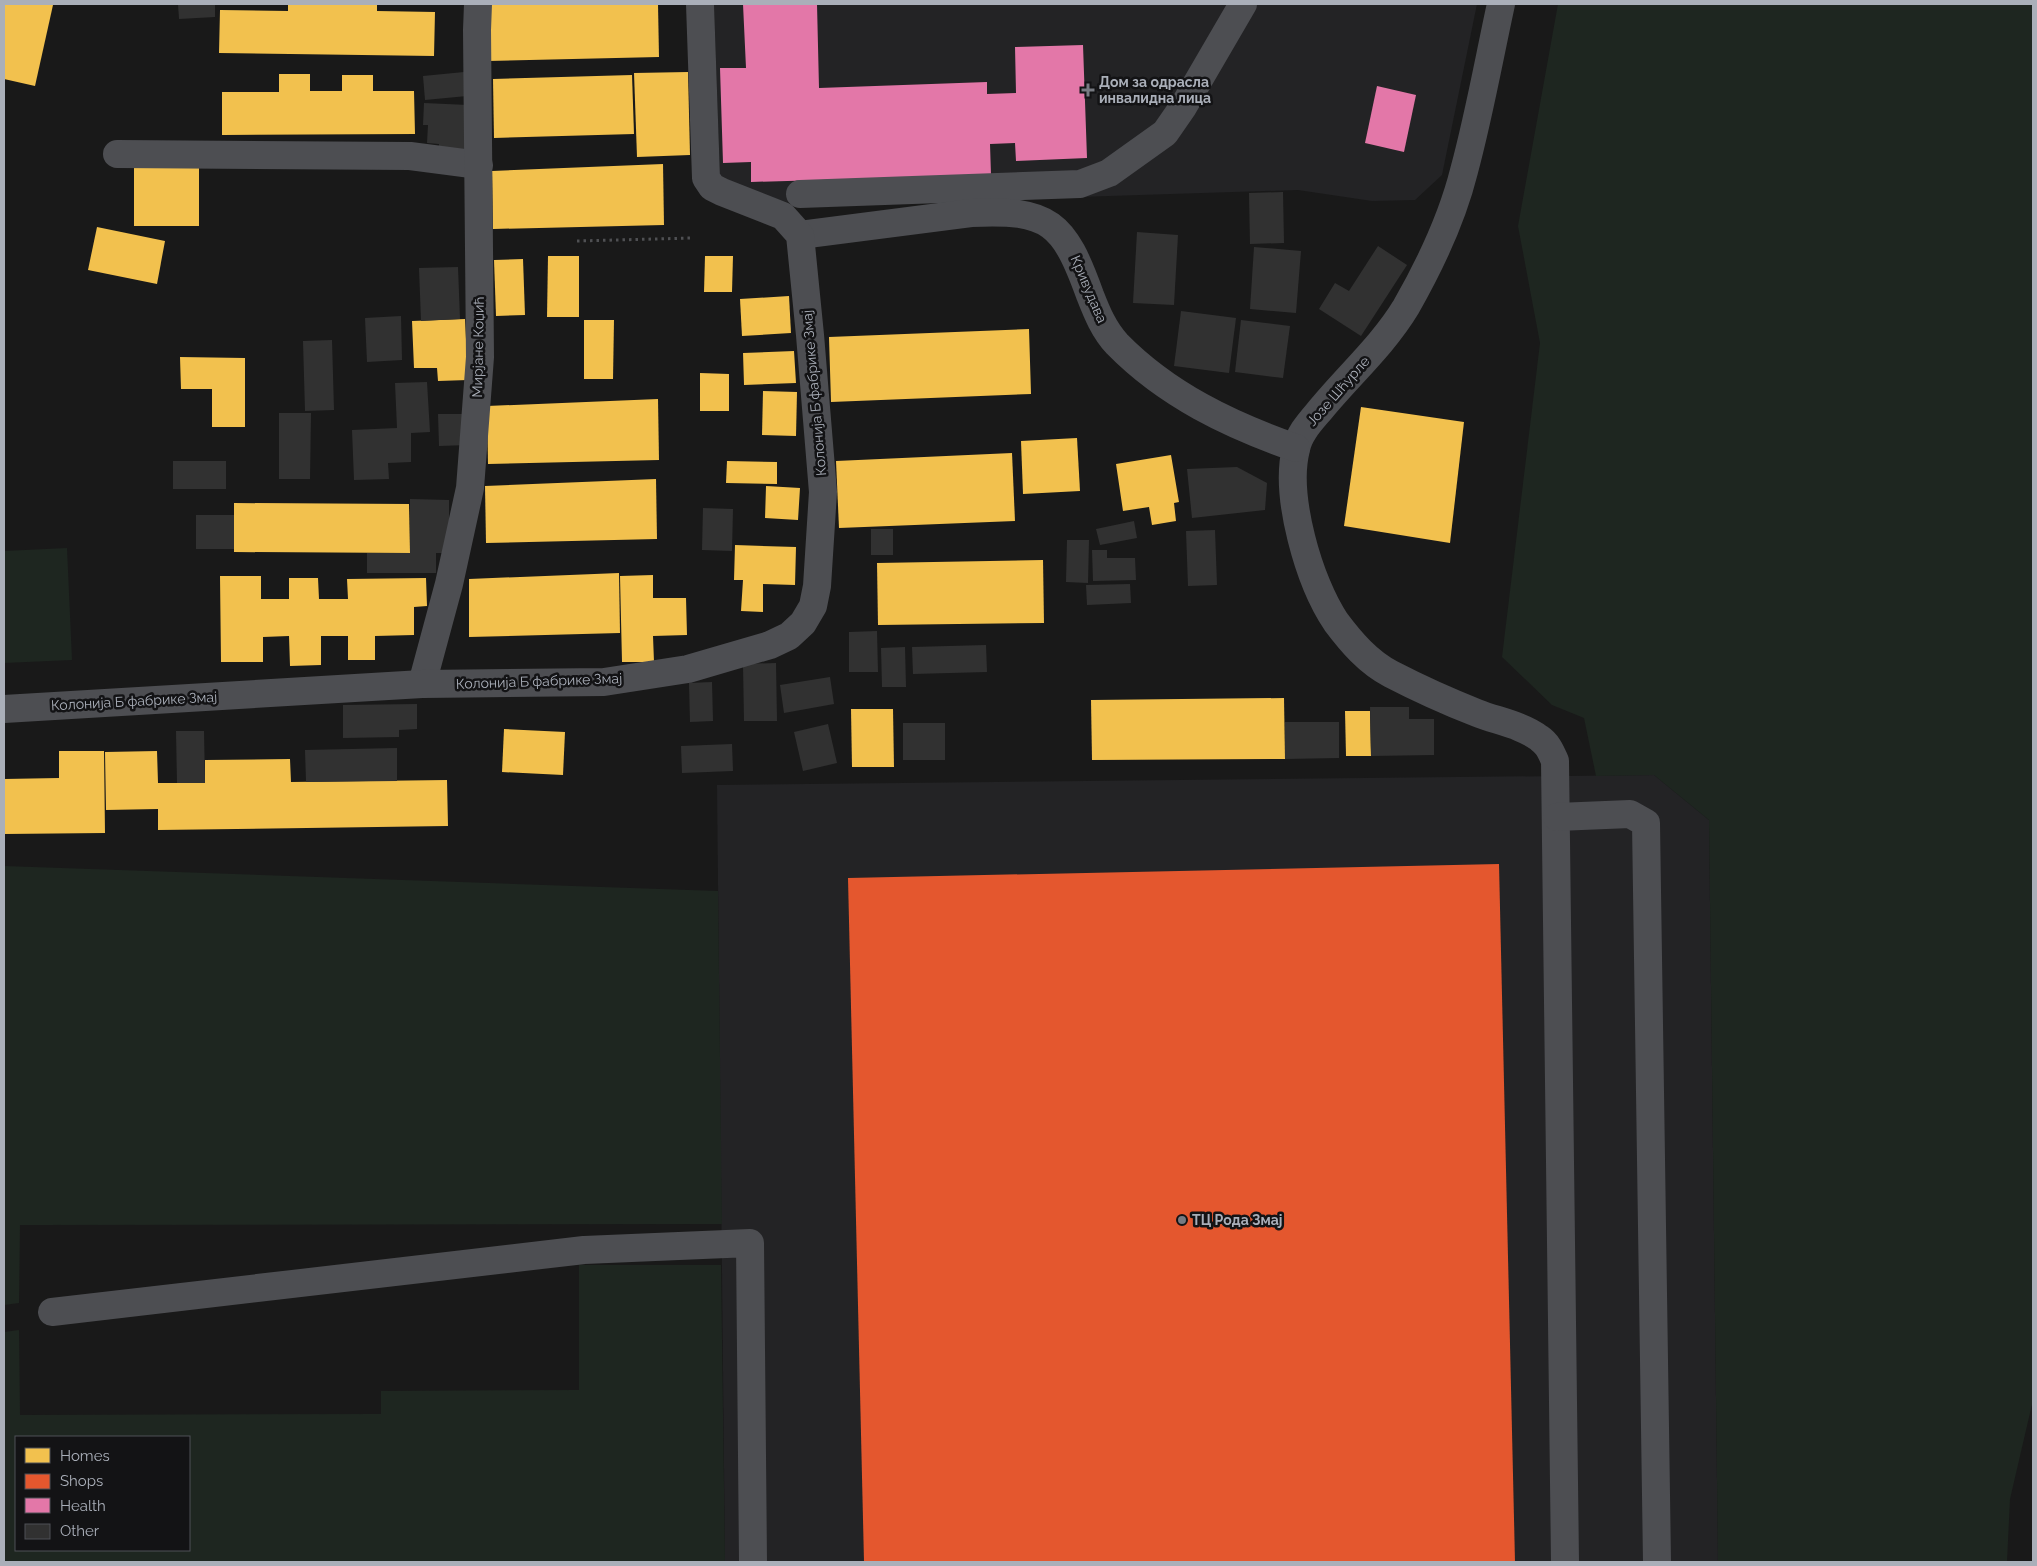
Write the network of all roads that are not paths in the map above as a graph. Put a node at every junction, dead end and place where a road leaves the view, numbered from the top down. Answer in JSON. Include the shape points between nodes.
{"nodes":[{"id":1,"x":478,"y":4,"type":"edge"},
{"id":2,"x":700,"y":4,"type":"edge"},
{"id":3,"x":1243,"y":4,"type":"edge"},
{"id":4,"x":1500,"y":4,"type":"edge"},
{"id":5,"x":117,"y":154,"type":"dead end"},
{"id":6,"x":479,"y":165,"type":"junction"},
{"id":7,"x":800,"y":194,"type":"dead end"},
{"id":8,"x":800,"y":235,"type":"junction"},
{"id":9,"x":1296,"y":448,"type":"junction"},
{"id":10,"x":422,"y":684,"type":"junction"},
{"id":11,"x":4,"y":709,"type":"edge"},
{"id":12,"x":1557,"y":817,"type":"junction"},
{"id":13,"x":52,"y":1312,"type":"dead end"},
{"id":14,"x":753,"y":1562,"type":"edge"},
{"id":15,"x":1565,"y":1562,"type":"edge"},
{"id":16,"x":1658,"y":1562,"type":"edge"}],
"edges":[{"from":1,"to":6,"type":"street","name":"Мирјане Коџић"},
{"from":2,"to":8,"type":"street","via":[[706,178],[712,187],[722,192],[782,216]]},
{"from":3,"to":7,"type":"street","via":[[1165,133],[1109,173],[1080,184]]},
{"from":4,"to":9,"type":"street","name":"Јозе Шћурле","via":[[1464,173],[1445,229],[1423,277],[1385,337],[1310,422]]},
{"from":5,"to":6,"type":"street","via":[[410,156]]},
{"from":6,"to":10,"type":"street","name":"Мирјане Коџић","via":[[480,357],[470,488]]},
{"from":8,"to":9,"type":"street","name":"Кривудава","via":[[972,213],[1016,213],[1034,217],[1051,225],[1073,251],[1099,318],[1116,343],[1130,356],[1191,402],[1243,428]]},
{"from":8,"to":10,"type":"street","name":"Колонија Б фабрике Змај","via":[[823,492],[818,586],[813,606],[803,623],[789,636],[770,645],[688,669],[651,675],[604,682]]},
{"from":9,"to":12,"type":"street","name":"Јозе Шћурле","via":[[1292,468],[1298,524],[1322,596],[1346,636],[1364,655],[1389,673],[1539,738],[1549,747],[1555,761]]},
{"from":10,"to":11,"type":"street","name":"Колонија Б фабрике Змај"},
{"from":12,"to":15,"type":"street","name":"Јозе Шћурле"},
{"from":12,"to":16,"type":"street","via":[[1630,814],[1646,823]]},
{"from":13,"to":14,"type":"street","via":[[584,1250],[750,1243]]}]}
